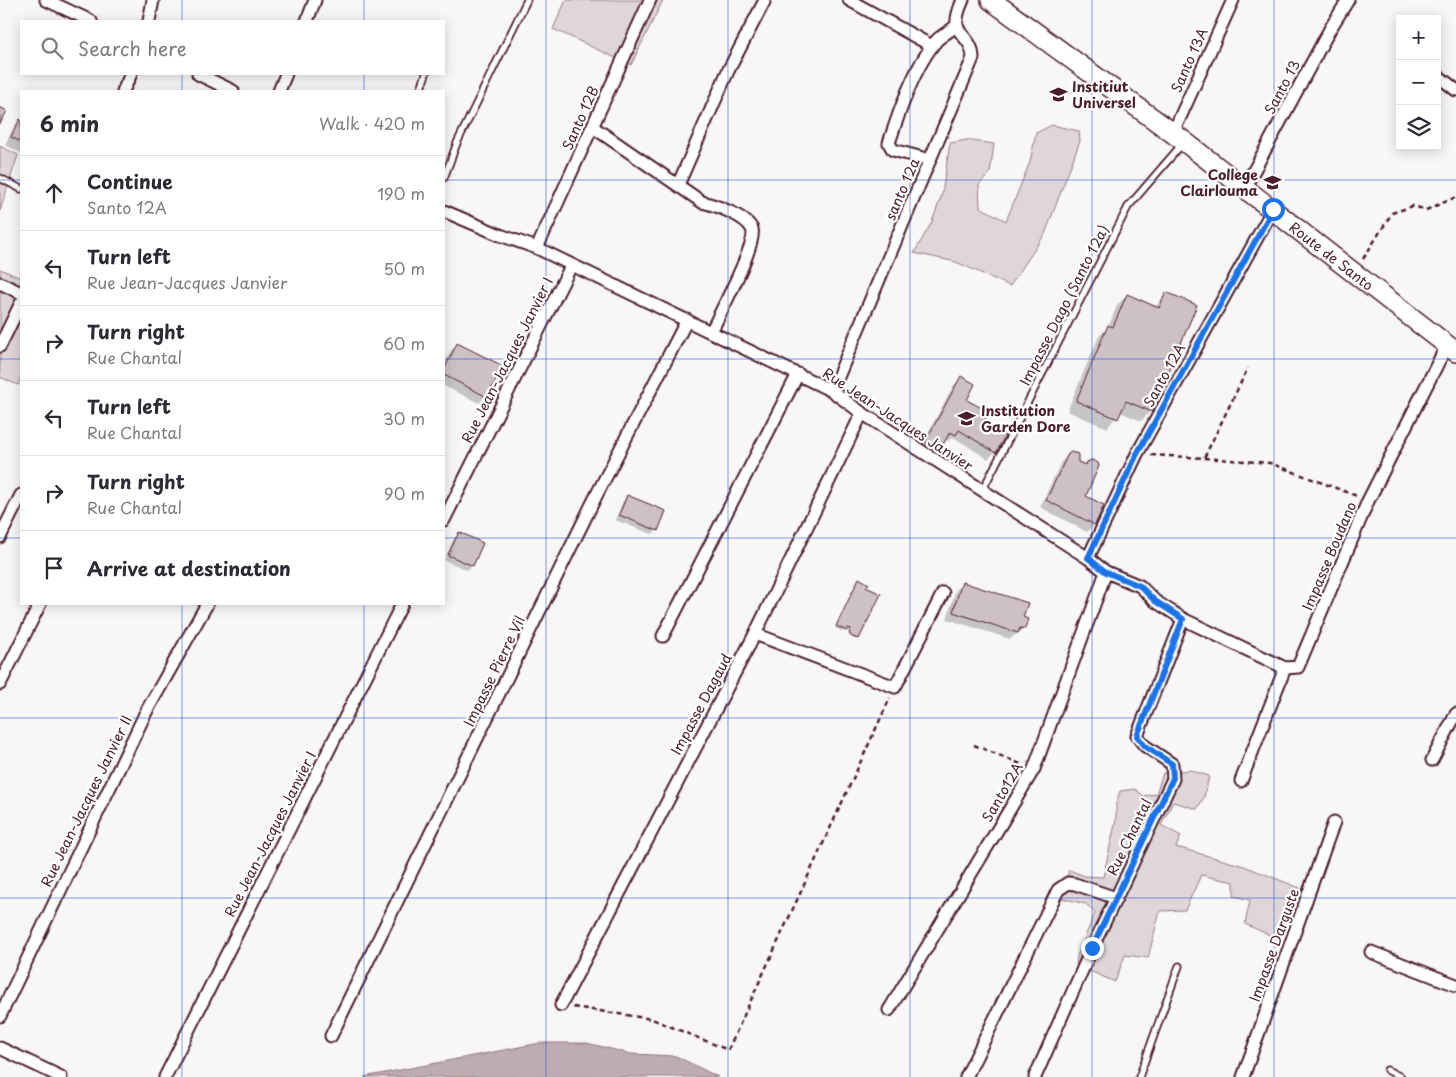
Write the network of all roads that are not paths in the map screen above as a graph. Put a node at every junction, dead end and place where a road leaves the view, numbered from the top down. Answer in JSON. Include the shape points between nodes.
{"nodes":[{"id":1,"x":46,"y":0,"type":"edge"},
{"id":2,"x":153,"y":0,"type":"edge"},
{"id":3,"x":315,"y":0,"type":"edge"},
{"id":4,"x":527,"y":0,"type":"edge"},
{"id":5,"x":650,"y":0,"type":"edge"},
{"id":6,"x":849,"y":0,"type":"edge"},
{"id":7,"x":963,"y":0,"type":"edge"},
{"id":8,"x":991,"y":0,"type":"edge"},
{"id":9,"x":1233,"y":0,"type":"edge"},
{"id":10,"x":1348,"y":0,"type":"edge"},
{"id":11,"x":764,"y":2,"type":"dead end"},
{"id":12,"x":89,"y":20,"type":"edge"},
{"id":13,"x":149,"y":20,"type":"edge"},
{"id":14,"x":307,"y":20,"type":"edge"},
{"id":15,"x":956,"y":26,"type":"junction"},
{"id":16,"x":932,"y":46,"type":"junction"},
{"id":17,"x":131,"y":75,"type":"edge"},
{"id":18,"x":200,"y":75,"type":"edge"},
{"id":19,"x":286,"y":75,"type":"edge"},
{"id":20,"x":426,"y":75,"type":"edge"},
{"id":21,"x":1441,"y":78,"type":"edge"},
{"id":22,"x":123,"y":90,"type":"edge"},
{"id":23,"x":231,"y":90,"type":"edge"},
{"id":24,"x":279,"y":90,"type":"edge"},
{"id":25,"x":420,"y":90,"type":"edge"},
{"id":26,"x":1456,"y":90,"type":"edge"},
{"id":27,"x":593,"y":127,"type":"junction"},
{"id":28,"x":1179,"y":137,"type":"junction"},
{"id":29,"x":930,"y":160,"type":"junction"},
{"id":30,"x":445,"y":175,"type":"edge"},
{"id":31,"x":0,"y":178,"type":"edge"},
{"id":32,"x":678,"y":185,"type":"junction"},
{"id":33,"x":20,"y":188,"type":"edge"},
{"id":34,"x":1244,"y":189,"type":"junction"},
{"id":35,"x":1273,"y":209,"type":"junction"},
{"id":36,"x":445,"y":211,"type":"edge"},
{"id":37,"x":537,"y":248,"type":"junction"},
{"id":38,"x":571,"y":266,"type":"junction"},
{"id":39,"x":0,"y":283,"type":"edge"},
{"id":40,"x":20,"y":293,"type":"edge"},
{"id":41,"x":20,"y":305,"type":"edge"},
{"id":42,"x":687,"y":320,"type":"junction"},
{"id":43,"x":711,"y":332,"type":"junction"},
{"id":44,"x":0,"y":346,"type":"edge"},
{"id":45,"x":1451,"y":349,"type":"edge"},
{"id":46,"x":798,"y":374,"type":"junction"},
{"id":47,"x":832,"y":391,"type":"junction"},
{"id":48,"x":862,"y":413,"type":"junction"},
{"id":49,"x":982,"y":491,"type":"junction"},
{"id":50,"x":20,"y":497,"type":"edge"},
{"id":51,"x":445,"y":518,"type":"edge"},
{"id":52,"x":0,"y":537,"type":"edge"},
{"id":53,"x":1088,"y":558,"type":"junction"},
{"id":54,"x":1106,"y":572,"type":"junction"},
{"id":55,"x":943,"y":593,"type":"dead end"},
{"id":56,"x":40,"y":605,"type":"edge"},
{"id":57,"x":206,"y":605,"type":"edge"},
{"id":58,"x":402,"y":605,"type":"edge"},
{"id":59,"x":1183,"y":619,"type":"junction"},
{"id":60,"x":755,"y":634,"type":"junction"},
{"id":61,"x":663,"y":636,"type":"dead end"},
{"id":62,"x":1285,"y":668,"type":"junction"},
{"id":63,"x":0,"y":684,"type":"edge"},
{"id":64,"x":1456,"y":714,"type":"edge"},
{"id":65,"x":1432,"y":760,"type":"dead end"},
{"id":66,"x":1241,"y":781,"type":"dead end"},
{"id":67,"x":1334,"y":822,"type":"dead end"},
{"id":68,"x":1116,"y":898,"type":"junction"},
{"id":69,"x":1371,"y":952,"type":"dead end"},
{"id":70,"x":1180,"y":966,"type":"dead end"},
{"id":71,"x":1456,"y":986,"type":"edge"},
{"id":72,"x":561,"y":1005,"type":"road end"},
{"id":73,"x":889,"y":1010,"type":"dead end"},
{"id":74,"x":0,"y":1016,"type":"edge"},
{"id":75,"x":331,"y":1036,"type":"dead end"},
{"id":76,"x":0,"y":1048,"type":"edge"},
{"id":77,"x":1387,"y":1070,"type":"dead end"},
{"id":78,"x":61,"y":1077,"type":"edge"},
{"id":79,"x":166,"y":1077,"type":"edge"},
{"id":80,"x":966,"y":1077,"type":"edge"},
{"id":81,"x":1035,"y":1077,"type":"edge"},
{"id":82,"x":1139,"y":1077,"type":"edge"},
{"id":83,"x":1243,"y":1077,"type":"edge"},
{"id":84,"x":1401,"y":1077,"type":"edge"}],
"edges":[{"from":1,"to":12,"type":"street"},
{"from":2,"to":13,"type":"street"},
{"from":3,"to":14,"type":"street"},
{"from":4,"to":30,"type":"lane","via":[[456,143]]},
{"from":5,"to":27,"type":"street","name":"Santo 12B"},
{"from":6,"to":16,"type":"street"},
{"from":7,"to":15,"type":"street","via":[[956,16]]},
{"from":8,"to":28,"type":"main road","name":"Route de Santo"},
{"from":9,"to":28,"type":"street","name":"Santo 13A"},
{"from":10,"to":34,"type":"street","name":"Santo 13"},
{"from":11,"to":32,"type":"street","via":[[728,71]]},
{"from":15,"to":16,"type":"street"},
{"from":15,"to":29,"type":"street","name":"santo 12a","via":[[973,51],[973,58]]},
{"from":16,"to":29,"type":"street","via":[[902,107],[889,143],[893,150]]},
{"from":17,"to":22,"type":"street"},
{"from":18,"to":23,"type":"street"},
{"from":19,"to":24,"type":"street"},
{"from":20,"to":25,"type":"lane"},
{"from":21,"to":26,"type":"street"},
{"from":27,"to":32,"type":"street"},
{"from":27,"to":37,"type":"street","name":"Santo 12B"},
{"from":28,"to":34,"type":"main road","name":"Route de Santo"},
{"from":28,"to":49,"type":"lane","name":"Impasse Dago (Santo 12a)","via":[[1128,207]]},
{"from":29,"to":47,"type":"street","name":"santo 12a"},
{"from":31,"to":33,"type":"lane"},
{"from":32,"to":43,"type":"street","via":[[702,202],[720,207],[741,219],[752,229],[753,240],[746,259]]},
{"from":34,"to":35,"type":"main road","name":"Route de Santo"},
{"from":35,"to":45,"type":"main road","name":"Route de Santo"},
{"from":35,"to":53,"type":"street","name":"Santo 12A","via":[[1137,454]]},
{"from":36,"to":37,"type":"street","name":"Rue Jean-Jacques Janvier"},
{"from":37,"to":38,"type":"street","name":"Rue Jean-Jacques Janvier"},
{"from":38,"to":42,"type":"street","name":"Rue Jean-Jacques Janvier"},
{"from":38,"to":51,"type":"street","name":"Rue Jean-Jacques Janvier I"},
{"from":39,"to":40,"type":"street"},
{"from":41,"to":44,"type":"street"},
{"from":42,"to":43,"type":"street","name":"Rue Jean-Jacques Janvier"},
{"from":42,"to":75,"type":"street","name":"Impasse Pierre Vil","via":[[596,496]]},
{"from":43,"to":46,"type":"street","name":"Rue Jean-Jacques Janvier"},
{"from":45,"to":62,"type":"street","name":"Impasse Boudano","via":[[1368,501],[1298,667]]},
{"from":46,"to":47,"type":"street","name":"Rue Jean-Jacques Janvier"},
{"from":46,"to":61,"type":"street"},
{"from":47,"to":48,"type":"street","name":"Rue Jean-Jacques Janvier"},
{"from":48,"to":49,"type":"street","name":"Rue Jean-Jacques Janvier"},
{"from":48,"to":60,"type":"street","name":"Impasse Dagaud"},
{"from":49,"to":53,"type":"street","name":"Rue Jean-Jacques Janvier"},
{"from":50,"to":52,"type":"street"},
{"from":53,"to":54,"type":"street","name":"Rue Jean-Jacques Janvier"},
{"from":54,"to":59,"type":"street","name":"Rue Jean-Jacques Janvier","via":[[1140,586],[1155,601]]},
{"from":54,"to":73,"type":"street","name":"Santo12A","via":[[1034,769]]},
{"from":55,"to":60,"type":"street","via":[[895,687]]},
{"from":56,"to":63,"type":"street"},
{"from":57,"to":74,"type":"street","name":"Rue Jean-Jacques Janvier II","via":[[146,712]]},
{"from":58,"to":79,"type":"street","name":"Rue Jean-Jacques Janvier I"},
{"from":59,"to":62,"type":"street"},
{"from":59,"to":68,"type":"street","name":"Rue Chantal","via":[[1137,736],[1145,746],[1172,764],[1173,778]]},
{"from":60,"to":72,"type":"street","name":"Impasse Dagaud"},
{"from":62,"to":66,"type":"street"},
{"from":64,"to":65,"type":"street"},
{"from":67,"to":83,"type":"street","name":"Impasse Darguste"},
{"from":68,"to":80,"type":"street","via":[[1075,884],[1058,890]]},
{"from":68,"to":81,"type":"street","name":"Rue Chantal"},
{"from":69,"to":71,"type":"street"},
{"from":70,"to":82,"type":"lane"},
{"from":76,"to":78,"type":"street"},
{"from":77,"to":84,"type":"lane"}]}
